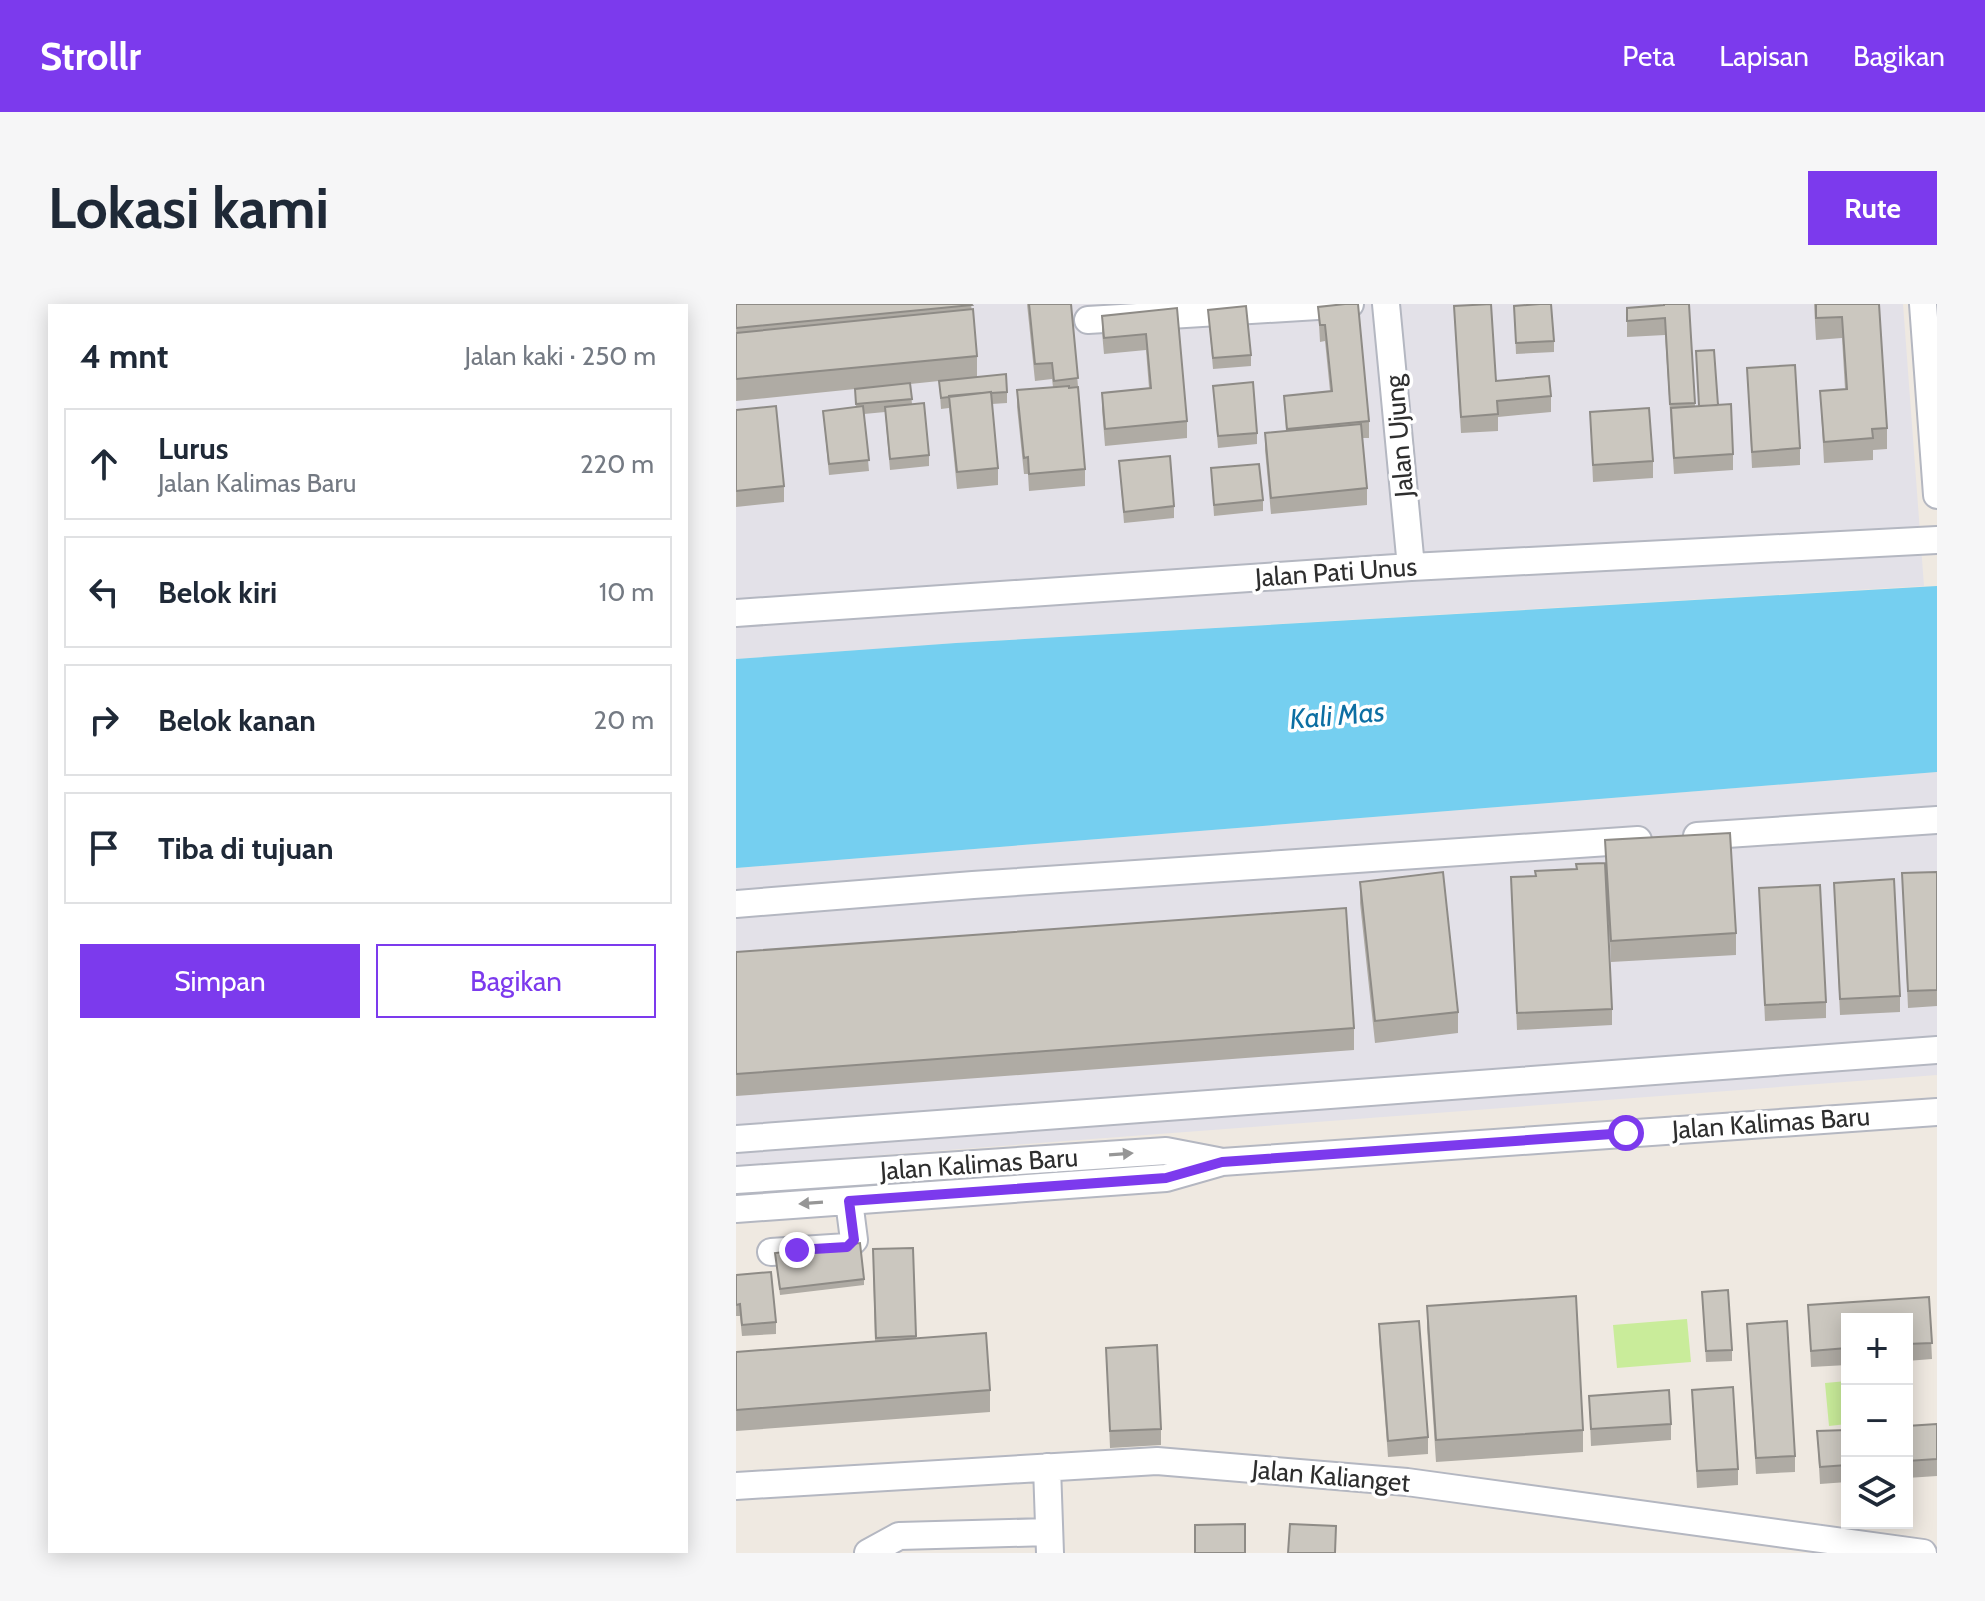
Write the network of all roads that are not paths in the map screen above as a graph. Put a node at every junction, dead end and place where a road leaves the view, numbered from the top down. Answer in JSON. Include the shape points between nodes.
{"nodes":[{"id":1,"x":1350,"y":304,"type":"edge"},
{"id":2,"x":1386,"y":304,"type":"edge"},
{"id":3,"x":1928,"y":314,"type":"edge"},
{"id":4,"x":1088,"y":320,"type":"dead end"},
{"id":5,"x":1937,"y":495,"type":"edge"},
{"id":6,"x":1937,"y":540,"type":"edge"},
{"id":7,"x":1411,"y":567,"type":"junction"},
{"id":8,"x":736,"y":613,"type":"edge"},
{"id":9,"x":1937,"y":820,"type":"edge"},
{"id":10,"x":736,"y":904,"type":"edge"},
{"id":11,"x":1937,"y":1050,"type":"edge"},
{"id":12,"x":1937,"y":1112,"type":"edge"},
{"id":13,"x":736,"y":1139,"type":"edge"},
{"id":14,"x":1222,"y":1162,"type":"junction"},
{"id":15,"x":736,"y":1180,"type":"edge"},
{"id":16,"x":849,"y":1201,"type":"junction"},
{"id":17,"x":736,"y":1209,"type":"edge"},
{"id":18,"x":771,"y":1252,"type":"dead end"},
{"id":19,"x":1047,"y":1467,"type":"junction"},
{"id":20,"x":736,"y":1486,"type":"edge"},
{"id":21,"x":1050,"y":1543,"type":"edge"},
{"id":22,"x":868,"y":1553,"type":"edge"},
{"id":23,"x":1923,"y":1553,"type":"edge"}],
"edges":[{"from":1,"to":4,"type":"street"},
{"from":2,"to":7,"type":"street","name":"Jalan Ujung"},
{"from":3,"to":5,"type":"street"},
{"from":6,"to":7,"type":"street","name":"Jalan Pati Unus"},
{"from":7,"to":8,"type":"street","name":"Jalan Pati Unus"},
{"from":9,"to":10,"type":"street"},
{"from":11,"to":13,"type":"street"},
{"from":12,"to":14,"type":"street","name":"Jalan Kalimas Baru"},
{"from":15,"to":14,"type":"street","name":"Jalan Kalimas Baru","one_way":true,"via":[[1166,1151]]},
{"from":14,"to":16,"type":"street","name":"Jalan Kalimas Baru","via":[[1166,1178]]},
{"from":16,"to":17,"type":"street","name":"Jalan Kalimas Baru","one_way":true},
{"from":16,"to":18,"type":"street","via":[[851,1245]]},
{"from":19,"to":20,"type":"street","name":"Jalan Kalianget"},
{"from":19,"to":21,"type":"street"},
{"from":19,"to":23,"type":"street","name":"Jalan Kalianget","via":[[1157,1461],[1407,1482]]},
{"from":21,"to":22,"type":"street","via":[[899,1536]]}]}
